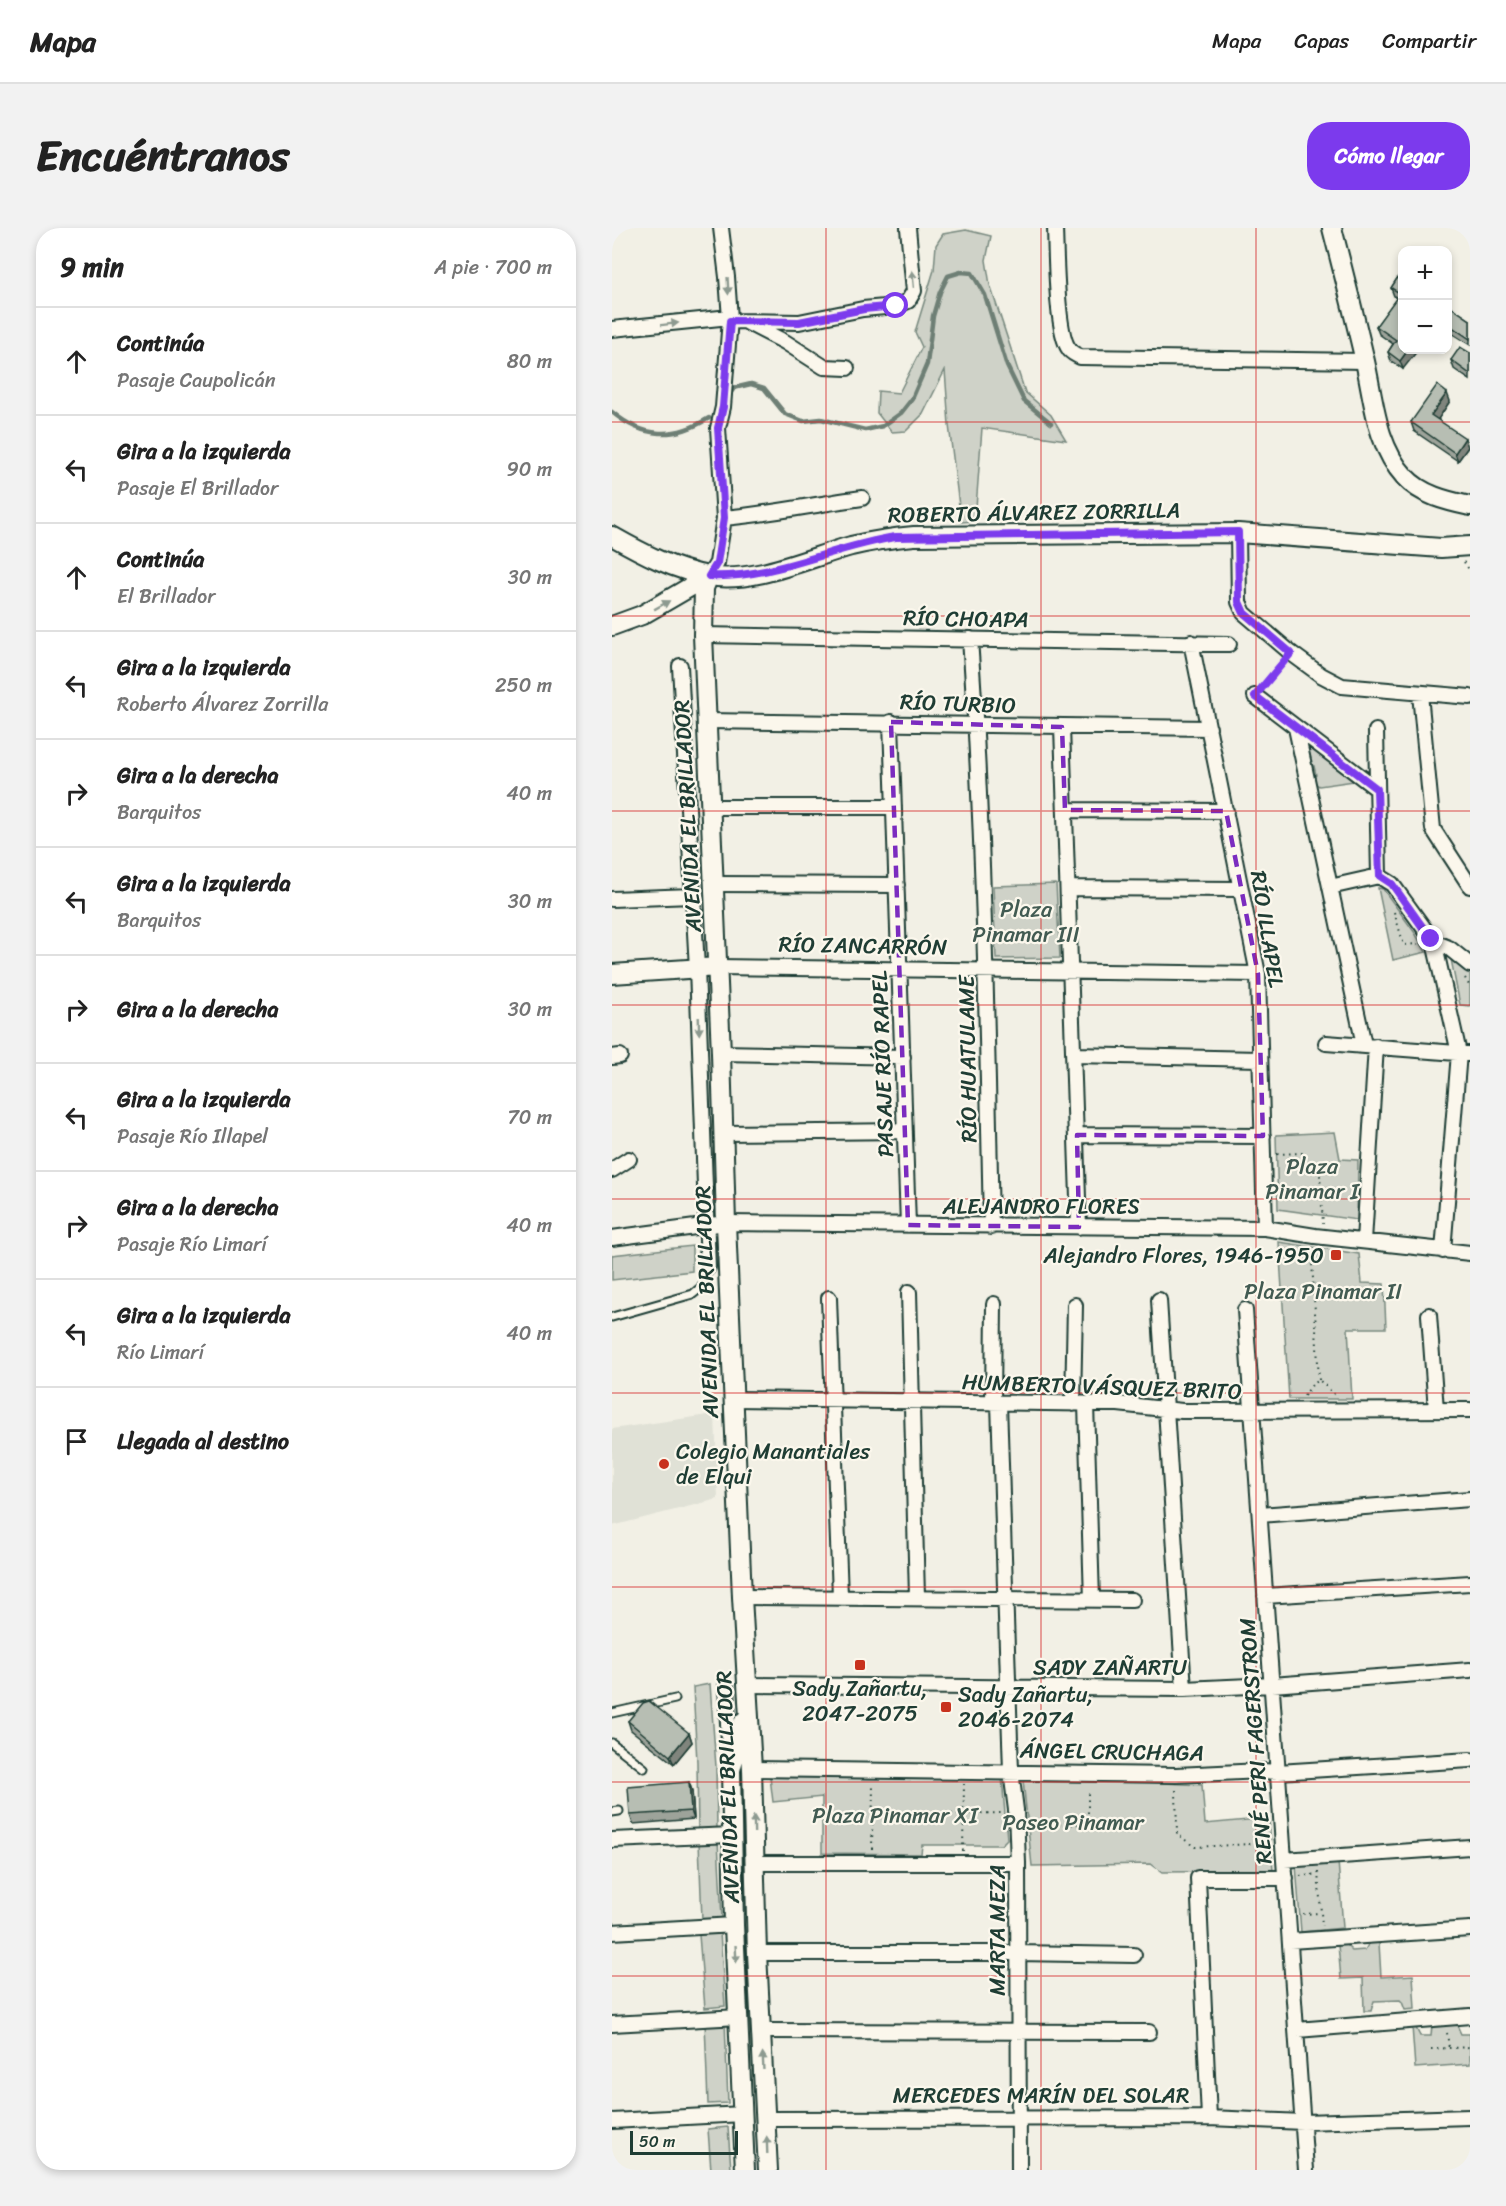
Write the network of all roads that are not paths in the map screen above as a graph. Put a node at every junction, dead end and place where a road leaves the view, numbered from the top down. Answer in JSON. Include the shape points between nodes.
{"nodes":[{"id":1,"x":721,"y":228,"type":"edge"},
{"id":2,"x":908,"y":228,"type":"edge"},
{"id":3,"x":1055,"y":228,"type":"edge"},
{"id":4,"x":1332,"y":228,"type":"edge"},
{"id":5,"x":734,"y":320,"type":"junction"},
{"id":6,"x":612,"y":329,"type":"edge"},
{"id":7,"x":1365,"y":361,"type":"junction"},
{"id":8,"x":847,"y":368,"type":"dead end"},
{"id":9,"x":862,"y":498,"type":"dead end"},
{"id":10,"x":1470,"y":506,"type":"edge"},
{"id":11,"x":724,"y":518,"type":"junction"},
{"id":12,"x":1238,"y":532,"type":"junction"},
{"id":13,"x":612,"y":536,"type":"edge"},
{"id":14,"x":1470,"y":546,"type":"edge"},
{"id":15,"x":709,"y":576,"type":"junction"},
{"id":16,"x":612,"y":626,"type":"edge"},
{"id":17,"x":703,"y":635,"type":"junction"},
{"id":18,"x":970,"y":639,"type":"junction"},
{"id":19,"x":1191,"y":642,"type":"junction"},
{"id":20,"x":1229,"y":644,"type":"dead end"},
{"id":21,"x":680,"y":666,"type":"dead end"},
{"id":22,"x":1420,"y":694,"type":"junction"},
{"id":23,"x":1255,"y":696,"type":"road end"},
{"id":24,"x":1470,"y":697,"type":"edge"},
{"id":25,"x":706,"y":721,"type":"junction"},
{"id":26,"x":891,"y":722,"type":"junction"},
{"id":27,"x":976,"y":726,"type":"junction"},
{"id":28,"x":1062,"y":727,"type":"junction"},
{"id":29,"x":1209,"y":728,"type":"junction"},
{"id":30,"x":1296,"y":728,"type":"junction"},
{"id":31,"x":1376,"y":731,"type":"dead end"},
{"id":32,"x":1377,"y":789,"type":"junction"},
{"id":33,"x":710,"y":807,"type":"junction"},
{"id":34,"x":894,"y":807,"type":"junction"},
{"id":35,"x":1065,"y":810,"type":"junction"},
{"id":36,"x":1226,"y":811,"type":"junction"},
{"id":37,"x":1380,"y":876,"type":"junction"},
{"id":38,"x":714,"y":884,"type":"junction"},
{"id":39,"x":897,"y":885,"type":"junction"},
{"id":40,"x":1470,"y":886,"type":"edge"},
{"id":41,"x":1330,"y":887,"type":"junction"},
{"id":42,"x":1069,"y":888,"type":"junction"},
{"id":43,"x":1241,"y":889,"type":"junction"},
{"id":44,"x":692,"y":896,"type":"junction"},
{"id":45,"x":612,"y":899,"type":"edge"},
{"id":46,"x":1432,"y":940,"type":"junction"},
{"id":47,"x":1470,"y":965,"type":"edge"},
{"id":48,"x":718,"y":967,"type":"junction"},
{"id":49,"x":697,"y":968,"type":"junction"},
{"id":50,"x":900,"y":969,"type":"junction"},
{"id":51,"x":986,"y":971,"type":"junction"},
{"id":52,"x":1072,"y":972,"type":"junction"},
{"id":53,"x":612,"y":974,"type":"edge"},
{"id":54,"x":1258,"y":974,"type":"junction"},
{"id":55,"x":1326,"y":1042,"type":"dead end"},
{"id":56,"x":1370,"y":1046,"type":"junction"},
{"id":57,"x":721,"y":1053,"type":"junction"},
{"id":58,"x":1464,"y":1053,"type":"edge"},
{"id":59,"x":1074,"y":1055,"type":"junction"},
{"id":60,"x":903,"y":1057,"type":"junction"},
{"id":61,"x":1260,"y":1059,"type":"junction"},
{"id":62,"x":905,"y":1131,"type":"junction"},
{"id":63,"x":724,"y":1133,"type":"junction"},
{"id":64,"x":1077,"y":1135,"type":"junction"},
{"id":65,"x":1263,"y":1136,"type":"junction"},
{"id":66,"x":629,"y":1159,"type":"dead end"},
{"id":67,"x":612,"y":1170,"type":"edge"},
{"id":68,"x":726,"y":1223,"type":"junction"},
{"id":69,"x":908,"y":1225,"type":"junction"},
{"id":70,"x":707,"y":1226,"type":"junction"},
{"id":71,"x":991,"y":1227,"type":"junction"},
{"id":72,"x":1079,"y":1227,"type":"junction"},
{"id":73,"x":1265,"y":1228,"type":"junction"},
{"id":74,"x":612,"y":1238,"type":"edge"},
{"id":75,"x":1364,"y":1241,"type":"junction"},
{"id":76,"x":1443,"y":1251,"type":"junction"},
{"id":77,"x":1470,"y":1253,"type":"edge"},
{"id":78,"x":708,"y":1267,"type":"joint"},
{"id":79,"x":909,"y":1292,"type":"dead end"},
{"id":80,"x":829,"y":1298,"type":"dead end"},
{"id":81,"x":1159,"y":1300,"type":"dead end"},
{"id":82,"x":994,"y":1304,"type":"dead end"},
{"id":83,"x":1075,"y":1305,"type":"dead end"},
{"id":84,"x":1245,"y":1310,"type":"dead end"},
{"id":85,"x":1428,"y":1315,"type":"dead end"},
{"id":86,"x":612,"y":1317,"type":"edge"},
{"id":87,"x":734,"y":1399,"type":"junction"},
{"id":88,"x":833,"y":1401,"type":"junction"},
{"id":89,"x":912,"y":1402,"type":"junction"},
{"id":90,"x":996,"y":1403,"type":"junction"},
{"id":91,"x":1080,"y":1404,"type":"junction"},
{"id":92,"x":1436,"y":1410,"type":"junction"},
{"id":93,"x":1470,"y":1410,"type":"edge"},
{"id":94,"x":1167,"y":1411,"type":"junction"},
{"id":95,"x":1252,"y":1411,"type":"junction"},
{"id":96,"x":1470,"y":1499,"type":"edge"},
{"id":97,"x":1260,"y":1515,"type":"junction"},
{"id":98,"x":1470,"y":1582,"type":"edge"},
{"id":99,"x":840,"y":1596,"type":"junction"},
{"id":100,"x":1265,"y":1596,"type":"junction"},
{"id":101,"x":742,"y":1597,"type":"junction"},
{"id":102,"x":917,"y":1597,"type":"junction"},
{"id":103,"x":1005,"y":1598,"type":"junction"},
{"id":104,"x":1092,"y":1600,"type":"junction"},
{"id":105,"x":1132,"y":1600,"type":"dead end"},
{"id":106,"x":1470,"y":1670,"type":"edge"},
{"id":107,"x":1272,"y":1685,"type":"junction"},
{"id":108,"x":726,"y":1687,"type":"dead end"},
{"id":109,"x":1008,"y":1687,"type":"junction"},
{"id":110,"x":1184,"y":1689,"type":"junction"},
{"id":111,"x":749,"y":1694,"type":"junction"},
{"id":112,"x":675,"y":1699,"type":"dead end"},
{"id":113,"x":612,"y":1713,"type":"edge"},
{"id":114,"x":612,"y":1743,"type":"edge"},
{"id":115,"x":1470,"y":1760,"type":"edge"},
{"id":116,"x":644,"y":1768,"type":"dead end"},
{"id":117,"x":752,"y":1769,"type":"junction"},
{"id":118,"x":731,"y":1770,"type":"junction"},
{"id":119,"x":1011,"y":1771,"type":"junction"},
{"id":120,"x":1278,"y":1772,"type":"junction"},
{"id":121,"x":732,"y":1835,"type":"junction"},
{"id":122,"x":612,"y":1840,"type":"edge"},
{"id":123,"x":1470,"y":1847,"type":"edge"},
{"id":124,"x":1284,"y":1860,"type":"junction"},
{"id":125,"x":754,"y":1863,"type":"junction"},
{"id":126,"x":1018,"y":1863,"type":"junction"},
{"id":127,"x":1286,"y":1878,"type":"junction"},
{"id":128,"x":734,"y":1925,"type":"junction"},
{"id":129,"x":1470,"y":1929,"type":"edge"},
{"id":130,"x":612,"y":1932,"type":"edge"},
{"id":131,"x":1290,"y":1941,"type":"junction"},
{"id":132,"x":757,"y":1953,"type":"junction"},
{"id":133,"x":1017,"y":1953,"type":"junction"},
{"id":134,"x":1134,"y":1955,"type":"dead end"},
{"id":135,"x":1470,"y":2016,"type":"edge"},
{"id":136,"x":739,"y":2017,"type":"junction"},
{"id":137,"x":612,"y":2024,"type":"edge"},
{"id":138,"x":1297,"y":2030,"type":"junction"},
{"id":139,"x":762,"y":2031,"type":"junction"},
{"id":140,"x":1019,"y":2031,"type":"junction"},
{"id":141,"x":1149,"y":2032,"type":"dead end"},
{"id":142,"x":743,"y":2114,"type":"junction"},
{"id":143,"x":1470,"y":2117,"type":"edge"},
{"id":144,"x":1020,"y":2118,"type":"junction"},
{"id":145,"x":1209,"y":2118,"type":"junction"},
{"id":146,"x":766,"y":2119,"type":"junction"},
{"id":147,"x":612,"y":2121,"type":"edge"},
{"id":148,"x":1303,"y":2121,"type":"junction"},
{"id":149,"x":745,"y":2170,"type":"edge"},
{"id":150,"x":768,"y":2170,"type":"edge"},
{"id":151,"x":1019,"y":2170,"type":"edge"},
{"id":152,"x":1306,"y":2170,"type":"edge"}],
"edges":[{"from":1,"to":5,"type":"street","one_way":true},
{"from":5,"to":2,"type":"street","one_way":true,"via":[[799,322],[908,301],[914,291]]},
{"from":3,"to":7,"type":"street","via":[[1063,337],[1069,350],[1080,357]]},
{"from":4,"to":7,"type":"street"},
{"from":6,"to":5,"type":"street","one_way":true},
{"from":5,"to":8,"type":"street","via":[[785,342],[824,367]]},
{"from":5,"to":11,"type":"street","via":[[718,428]]},
{"from":7,"to":10,"type":"street","via":[[1376,418],[1389,457],[1421,491]]},
{"from":9,"to":11,"type":"street"},
{"from":11,"to":15,"type":"street","via":[[717,563]]},
{"from":12,"to":14,"type":"street","name":"ROBERTO ÁLVAREZ ZORRILLA","via":[[1441,548]]},
{"from":12,"to":15,"type":"street","name":"ROBERTO ÁLVAREZ ZORRILLA","via":[[896,537],[762,572]]},
{"from":12,"to":22,"type":"street","via":[[1239,602],[1244,613],[1291,653],[1342,686]]},
{"from":13,"to":15,"type":"street","name":"ROBERTO ÁLVAREZ ZORRILLA","via":[[651,557]]},
{"from":16,"to":15,"type":"street","one_way":true,"via":[[642,615]]},
{"from":15,"to":17,"type":"street","name":"AVENIDA EL BRILLADOR","via":[[704,588]]},
{"from":17,"to":18,"type":"street","name":"RÍO CHOAPA"},
{"from":17,"to":25,"type":"street","name":"AVENIDA EL BRILLADOR"},
{"from":18,"to":19,"type":"street","name":"RÍO CHOAPA"},
{"from":18,"to":27,"type":"street","name":"RÍO HUATULAME"},
{"from":19,"to":20,"type":"street","name":"RÍO CHOAPA"},
{"from":19,"to":29,"type":"street","name":"RÍO ILLAPEL"},
{"from":21,"to":44,"type":"street","name":"AVENIDA EL BRILLADOR"},
{"from":22,"to":24,"type":"street"},
{"from":22,"to":40,"type":"street","via":[[1433,830]]},
{"from":23,"to":30,"type":"street"},
{"from":25,"to":26,"type":"street","name":"RÍO TURBIO"},
{"from":25,"to":33,"type":"street","name":"AVENIDA EL BRILLADOR"},
{"from":26,"to":27,"type":"street","name":"RÍO TURBIO"},
{"from":26,"to":34,"type":"street","name":"PASAJE RÍO RAPEL"},
{"from":27,"to":28,"type":"street","name":"RÍO TURBIO"},
{"from":27,"to":51,"type":"street","name":"RÍO HUATULAME"},
{"from":28,"to":29,"type":"street","name":"RÍO TURBIO"},
{"from":28,"to":35,"type":"street"},
{"from":29,"to":36,"type":"street","name":"RÍO ILLAPEL"},
{"from":30,"to":32,"type":"street"},
{"from":30,"to":41,"type":"street"},
{"from":31,"to":32,"type":"street"},
{"from":32,"to":37,"type":"street"},
{"from":33,"to":34,"type":"street"},
{"from":33,"to":38,"type":"street","name":"AVENIDA EL BRILLADOR"},
{"from":34,"to":39,"type":"street","name":"PASAJE RÍO RAPEL"},
{"from":35,"to":36,"type":"street"},
{"from":35,"to":42,"type":"street"},
{"from":36,"to":43,"type":"street","name":"RÍO ILLAPEL"},
{"from":37,"to":41,"type":"street"},
{"from":37,"to":46,"type":"street","via":[[1392,884]]},
{"from":38,"to":39,"type":"street"},
{"from":38,"to":48,"type":"street","name":"AVENIDA EL BRILLADOR"},
{"from":39,"to":50,"type":"street","name":"PASAJE RÍO RAPEL"},
{"from":41,"to":56,"type":"street"},
{"from":42,"to":43,"type":"street"},
{"from":42,"to":52,"type":"street"},
{"from":43,"to":54,"type":"street","name":"RÍO ILLAPEL"},
{"from":44,"to":45,"type":"street"},
{"from":44,"to":49,"type":"street","name":"AVENIDA EL BRILLADOR"},
{"from":46,"to":47,"type":"street"},
{"from":46,"to":58,"type":"street"},
{"from":48,"to":49,"type":"street","name":"RÍO ZANCARRÓN"},
{"from":48,"to":50,"type":"street","name":"RÍO ZANCARRÓN"},
{"from":48,"to":57,"type":"street","name":"AVENIDA EL BRILLADOR"},
{"from":49,"to":53,"type":"street","name":"RÍO ZANCARRÓN"},
{"from":49,"to":70,"type":"street","name":"AVENIDA EL BRILLADOR","one_way":true},
{"from":50,"to":51,"type":"street","name":"RÍO ZANCARRÓN"},
{"from":50,"to":60,"type":"street","name":"PASAJE RÍO RAPEL"},
{"from":51,"to":52,"type":"street","name":"RÍO ZANCARRÓN"},
{"from":51,"to":71,"type":"street","name":"RÍO HUATULAME"},
{"from":52,"to":54,"type":"street","name":"RÍO ZANCARRÓN"},
{"from":52,"to":59,"type":"street"},
{"from":54,"to":61,"type":"street","name":"RÍO ILLAPEL"},
{"from":55,"to":56,"type":"street"},
{"from":56,"to":58,"type":"street"},
{"from":56,"to":75,"type":"street"},
{"from":57,"to":60,"type":"street"},
{"from":57,"to":63,"type":"street","name":"AVENIDA EL BRILLADOR"},
{"from":58,"to":76,"type":"street"},
{"from":59,"to":61,"type":"street"},
{"from":59,"to":64,"type":"street"},
{"from":60,"to":62,"type":"street","name":"PASAJE RÍO RAPEL"},
{"from":61,"to":65,"type":"street","name":"RÍO ILLAPEL"},
{"from":62,"to":63,"type":"street"},
{"from":62,"to":69,"type":"street","name":"PASAJE RÍO RAPEL"},
{"from":63,"to":68,"type":"street","name":"AVENIDA EL BRILLADOR"},
{"from":64,"to":65,"type":"street"},
{"from":64,"to":72,"type":"street"},
{"from":65,"to":73,"type":"street","name":"RÍO ILLAPEL"},
{"from":66,"to":67,"type":"street"},
{"from":68,"to":69,"type":"street","name":"ALEJANDRO FLORES"},
{"from":68,"to":70,"type":"street","name":"ALEJANDRO FLORES"},
{"from":68,"to":87,"type":"street","name":"AVENIDA EL BRILLADOR"},
{"from":69,"to":71,"type":"street","name":"ALEJANDRO FLORES"},
{"from":70,"to":74,"type":"street","name":"ALEJANDRO FLORES"},
{"from":70,"to":78,"type":"street","name":"AVENIDA EL BRILLADOR"},
{"from":71,"to":72,"type":"street","name":"ALEJANDRO FLORES"},
{"from":72,"to":73,"type":"street","name":"ALEJANDRO FLORES"},
{"from":73,"to":75,"type":"street","name":"ALEJANDRO FLORES"},
{"from":75,"to":76,"type":"street","name":"ALEJANDRO FLORES"},
{"from":76,"to":77,"type":"street","name":"ALEJANDRO FLORES"},
{"from":78,"to":86,"type":"lane","via":[[705,1284],[693,1294]]},
{"from":79,"to":89,"type":"street"},
{"from":80,"to":88,"type":"street"},
{"from":81,"to":94,"type":"street"},
{"from":82,"to":90,"type":"street","name":"MARTA MEZA"},
{"from":83,"to":91,"type":"street"},
{"from":84,"to":95,"type":"street","name":"RENÉ PERI FAGERSTROM"},
{"from":85,"to":92,"type":"street"},
{"from":87,"to":88,"type":"street","name":"HUMBERTO VÁSQUEZ BRITO"},
{"from":87,"to":101,"type":"street","name":"AVENIDA EL BRILLADOR"},
{"from":88,"to":89,"type":"street","name":"HUMBERTO VÁSQUEZ BRITO"},
{"from":88,"to":99,"type":"street"},
{"from":89,"to":90,"type":"street","name":"HUMBERTO VÁSQUEZ BRITO"},
{"from":89,"to":102,"type":"street"},
{"from":90,"to":91,"type":"street","name":"HUMBERTO VÁSQUEZ BRITO"},
{"from":90,"to":103,"type":"street","name":"MARTA MEZA"},
{"from":91,"to":94,"type":"street","name":"HUMBERTO VÁSQUEZ BRITO","via":[[1118,1404]]},
{"from":91,"to":104,"type":"street"},
{"from":92,"to":93,"type":"street","name":"HUMBERTO VÁSQUEZ BRITO"},
{"from":92,"to":95,"type":"street","name":"HUMBERTO VÁSQUEZ BRITO"},
{"from":94,"to":95,"type":"street","name":"HUMBERTO VÁSQUEZ BRITO"},
{"from":94,"to":110,"type":"street"},
{"from":95,"to":97,"type":"street","name":"RENÉ PERI FAGERSTROM"},
{"from":96,"to":97,"type":"street"},
{"from":97,"to":100,"type":"street","name":"RENÉ PERI FAGERSTROM"},
{"from":98,"to":100,"type":"street"},
{"from":99,"to":101,"type":"street"},
{"from":99,"to":102,"type":"street"},
{"from":100,"to":107,"type":"street","name":"RENÉ PERI FAGERSTROM"},
{"from":101,"to":111,"type":"street","name":"AVENIDA EL BRILLADOR"},
{"from":102,"to":103,"type":"street"},
{"from":103,"to":104,"type":"street"},
{"from":103,"to":109,"type":"street","name":"MARTA MEZA"},
{"from":104,"to":105,"type":"street"},
{"from":106,"to":107,"type":"street","name":"SADY ZAÑARTU"},
{"from":107,"to":110,"type":"street","name":"SADY ZAÑARTU"},
{"from":107,"to":120,"type":"street","name":"RENÉ PERI FAGERSTROM"},
{"from":108,"to":118,"type":"street","name":"AVENIDA EL BRILLADOR"},
{"from":109,"to":110,"type":"street","name":"SADY ZAÑARTU"},
{"from":109,"to":111,"type":"street","name":"SADY ZAÑARTU"},
{"from":109,"to":119,"type":"street","name":"MARTA MEZA"},
{"from":111,"to":117,"type":"street","name":"AVENIDA EL BRILLADOR"},
{"from":111,"to":118,"type":"street"},
{"from":112,"to":113,"type":"lane"},
{"from":114,"to":116,"type":"lane"},
{"from":115,"to":120,"type":"street","name":"ÁNGEL CRUCHAGA"},
{"from":117,"to":119,"type":"street","name":"ÁNGEL CRUCHAGA"},
{"from":125,"to":117,"type":"street","name":"AVENIDA EL BRILLADOR","one_way":true},
{"from":118,"to":121,"type":"street","name":"AVENIDA EL BRILLADOR"},
{"from":119,"to":120,"type":"street","name":"ÁNGEL CRUCHAGA","via":[[1176,1775]]},
{"from":119,"to":126,"type":"street","name":"MARTA MEZA"},
{"from":120,"to":124,"type":"street","name":"RENÉ PERI FAGERSTROM"},
{"from":121,"to":122,"type":"street"},
{"from":121,"to":128,"type":"street","name":"AVENIDA EL BRILLADOR"},
{"from":123,"to":124,"type":"street"},
{"from":124,"to":127,"type":"street","name":"RENÉ PERI FAGERSTROM"},
{"from":125,"to":126,"type":"street"},
{"from":125,"to":132,"type":"street","name":"AVENIDA EL BRILLADOR"},
{"from":126,"to":133,"type":"street","name":"MARTA MEZA"},
{"from":127,"to":131,"type":"street","name":"RENÉ PERI FAGERSTROM"},
{"from":127,"to":145,"type":"street","via":[[1198,1878]]},
{"from":128,"to":130,"type":"street"},
{"from":128,"to":136,"type":"street","name":"AVENIDA EL BRILLADOR","one_way":true},
{"from":129,"to":131,"type":"street"},
{"from":131,"to":138,"type":"street","name":"RENÉ PERI FAGERSTROM"},
{"from":132,"to":133,"type":"street"},
{"from":132,"to":139,"type":"street","name":"AVENIDA EL BRILLADOR"},
{"from":133,"to":134,"type":"street"},
{"from":133,"to":140,"type":"street","name":"MARTA MEZA"},
{"from":135,"to":138,"type":"street"},
{"from":136,"to":137,"type":"street"},
{"from":136,"to":142,"type":"street","name":"AVENIDA EL BRILLADOR"},
{"from":138,"to":148,"type":"street","name":"RENÉ PERI FAGERSTROM"},
{"from":139,"to":140,"type":"street"},
{"from":146,"to":139,"type":"street","name":"AVENIDA EL BRILLADOR","one_way":true},
{"from":140,"to":141,"type":"street"},
{"from":140,"to":144,"type":"street","name":"MARTA MEZA"},
{"from":142,"to":146,"type":"street","name":"MERCEDES MARÍN DEL SOLAR"},
{"from":142,"to":147,"type":"street","name":"MERCEDES MARÍN DEL SOLAR"},
{"from":142,"to":149,"type":"street","name":"AVENIDA EL BRILLADOR"},
{"from":143,"to":148,"type":"street","name":"MERCEDES MARÍN DEL SOLAR"},
{"from":144,"to":145,"type":"street","name":"MERCEDES MARÍN DEL SOLAR"},
{"from":144,"to":146,"type":"street","name":"MERCEDES MARÍN DEL SOLAR"},
{"from":144,"to":151,"type":"street","name":"MARTA MEZA"},
{"from":145,"to":148,"type":"street","name":"MERCEDES MARÍN DEL SOLAR"},
{"from":150,"to":146,"type":"street","name":"AVENIDA EL BRILLADOR","one_way":true},
{"from":148,"to":152,"type":"street","name":"RENÉ PERI FAGERSTROM"}]}
